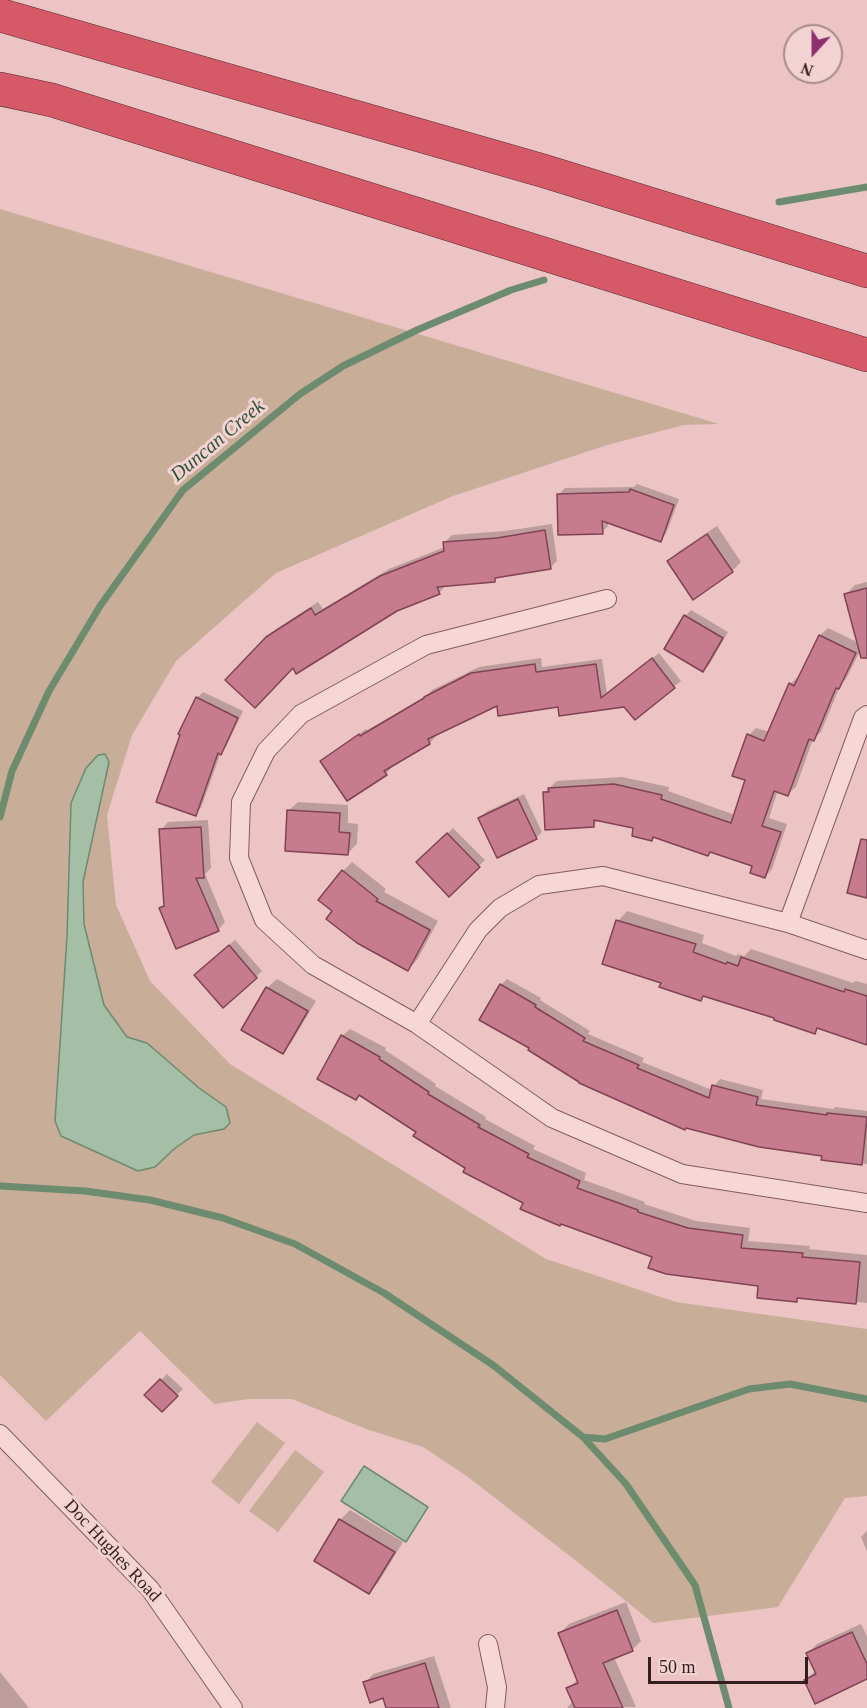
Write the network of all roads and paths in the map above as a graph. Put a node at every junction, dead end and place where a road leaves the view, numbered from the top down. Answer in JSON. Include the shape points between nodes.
{"nodes":[{"id":1,"x":0,"y":15,"type":"edge"},
{"id":2,"x":0,"y":89,"type":"edge"},
{"id":3,"x":867,"y":271,"type":"edge"},
{"id":4,"x":867,"y":355,"type":"edge"},
{"id":5,"x":607,"y":599,"type":"dead end"},
{"id":6,"x":867,"y":715,"type":"edge"},
{"id":7,"x":788,"y":923,"type":"junction"},
{"id":8,"x":867,"y":950,"type":"edge"},
{"id":9,"x":417,"y":1024,"type":"junction"},
{"id":10,"x":867,"y":1203,"type":"edge"},
{"id":11,"x":0,"y":1434,"type":"edge"},
{"id":12,"x":488,"y":1644,"type":"dead end"},
{"id":13,"x":233,"y":1708,"type":"edge"},
{"id":14,"x":495,"y":1708,"type":"edge"}],
"edges":[{"from":1,"to":3,"type":"highway","via":[[544,171]]},
{"from":2,"to":4,"type":"highway","via":[[52,100]]},
{"from":5,"to":9,"type":"street","via":[[416,650],[302,714],[266,751],[242,802],[239,858],[264,920],[313,965]]},
{"from":6,"to":7,"type":"street"},
{"from":7,"to":8,"type":"street"},
{"from":7,"to":9,"type":"street","via":[[603,876],[539,885],[500,908],[478,930]]},
{"from":9,"to":10,"type":"street","via":[[552,1118],[682,1174]]},
{"from":11,"to":13,"type":"street","name":"Doc Hughes Road","via":[[150,1589]]},
{"from":12,"to":14,"type":"street","via":[[497,1688]]}]}
